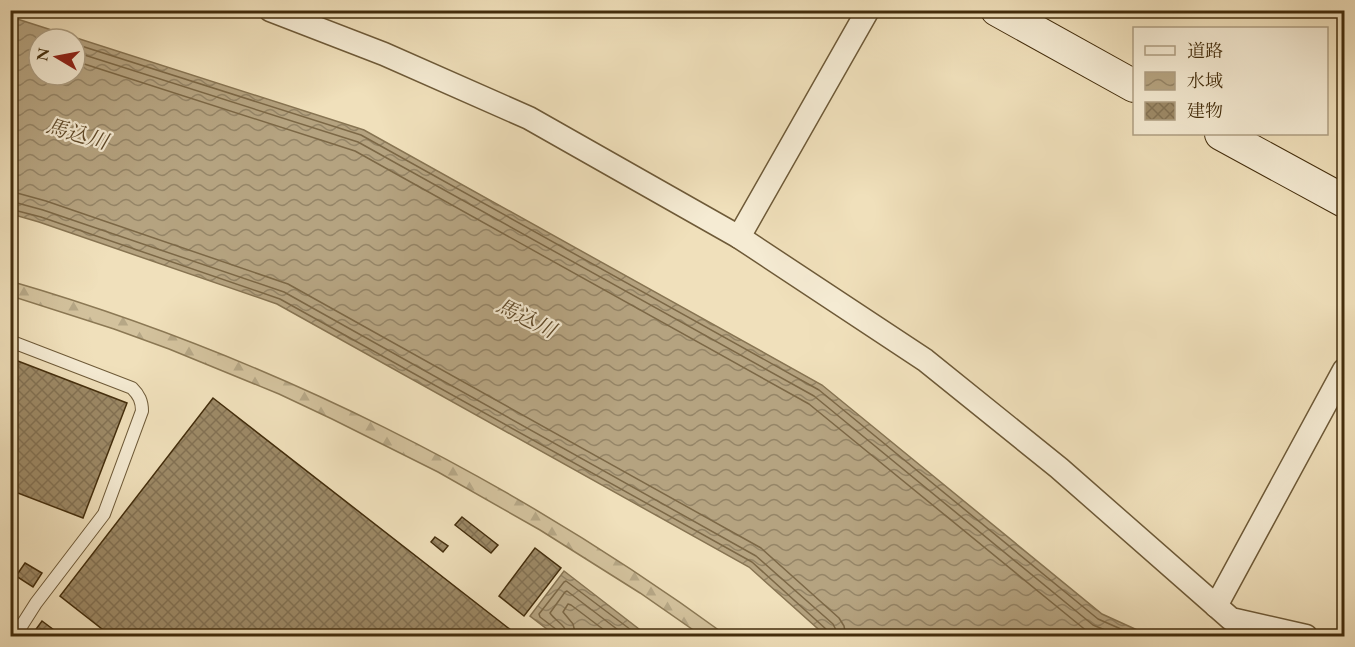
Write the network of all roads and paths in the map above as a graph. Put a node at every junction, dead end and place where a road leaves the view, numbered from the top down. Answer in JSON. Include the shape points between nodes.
{"nodes":[{"id":1,"x":270,"y":10,"type":"edge"},
{"id":2,"x":868,"y":10,"type":"edge"},
{"id":3,"x":997,"y":10,"type":"edge"},
{"id":4,"x":1133,"y":85,"type":"edge"},
{"id":5,"x":1223,"y":135,"type":"edge"},
{"id":6,"x":1344,"y":201,"type":"edge"},
{"id":7,"x":739,"y":237,"type":"junction"},
{"id":8,"x":10,"y":341,"type":"edge"},
{"id":9,"x":1344,"y":370,"type":"edge"},
{"id":10,"x":1216,"y":606,"type":"junction"},
{"id":11,"x":15,"y":636,"type":"edge"},
{"id":12,"x":1306,"y":636,"type":"edge"}],
"edges":[{"from":1,"to":7,"type":"street","via":[[384,54],[529,118]]},
{"from":2,"to":7,"type":"street"},
{"from":3,"to":4,"type":"street"},
{"from":5,"to":6,"type":"street"},
{"from":7,"to":10,"type":"street","via":[[925,360],[1059,468]]},
{"from":8,"to":11,"type":"lane","via":[[132,388],[142,402],[104,514]]},
{"from":9,"to":10,"type":"street"},
{"from":10,"to":12,"type":"street","via":[[1231,619]]}]}
